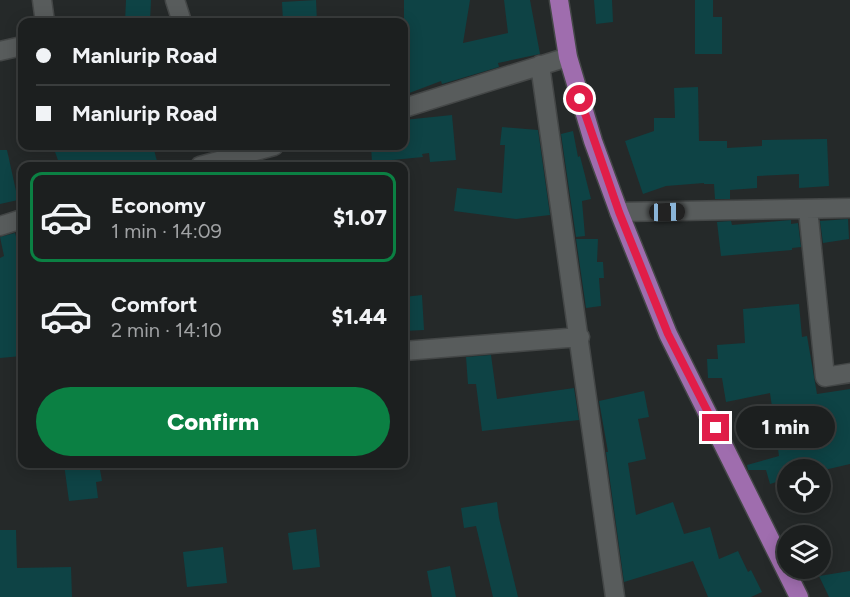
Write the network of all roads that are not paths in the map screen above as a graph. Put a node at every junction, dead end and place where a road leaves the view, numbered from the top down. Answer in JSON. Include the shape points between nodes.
{"nodes":[{"id":1,"x":42,"y":0,"type":"edge"},
{"id":2,"x":175,"y":0,"type":"edge"},
{"id":3,"x":559,"y":0,"type":"edge"},
{"id":4,"x":44,"y":18,"type":"edge"},
{"id":5,"x":181,"y":18,"type":"edge"},
{"id":6,"x":18,"y":47,"type":"edge"},
{"id":7,"x":0,"y":51,"type":"edge"},
{"id":8,"x":568,"y":57,"type":"junction"},
{"id":9,"x":540,"y":65,"type":"junction"},
{"id":10,"x":408,"y":107,"type":"edge"},
{"id":11,"x":255,"y":150,"type":"edge"},
{"id":12,"x":214,"y":162,"type":"edge"},
{"id":13,"x":850,"y":208,"type":"edge"},
{"id":14,"x":808,"y":209,"type":"junction"},
{"id":15,"x":619,"y":212,"type":"junction"},
{"id":16,"x":18,"y":220,"type":"edge"},
{"id":17,"x":0,"y":226,"type":"edge"},
{"id":18,"x":580,"y":337,"type":"junction"},
{"id":19,"x":408,"y":351,"type":"edge"},
{"id":20,"x":850,"y":373,"type":"edge"},
{"id":21,"x":615,"y":597,"type":"edge"},
{"id":22,"x":799,"y":597,"type":"edge"}],
"edges":[{"from":1,"to":4,"type":"street"},
{"from":2,"to":5,"type":"street"},
{"from":3,"to":8,"type":"main road"},
{"from":6,"to":7,"type":"street"},
{"from":8,"to":9,"type":"street"},
{"from":8,"to":15,"type":"main road"},
{"from":9,"to":10,"type":"street"},
{"from":9,"to":18,"type":"street"},
{"from":11,"to":12,"type":"street"},
{"from":13,"to":14,"type":"street"},
{"from":14,"to":15,"type":"street"},
{"from":14,"to":20,"type":"street","via":[[825,376]]},
{"from":15,"to":22,"type":"main road","via":[[668,334]]},
{"from":16,"to":17,"type":"street"},
{"from":18,"to":19,"type":"street"},
{"from":18,"to":21,"type":"street"}]}
